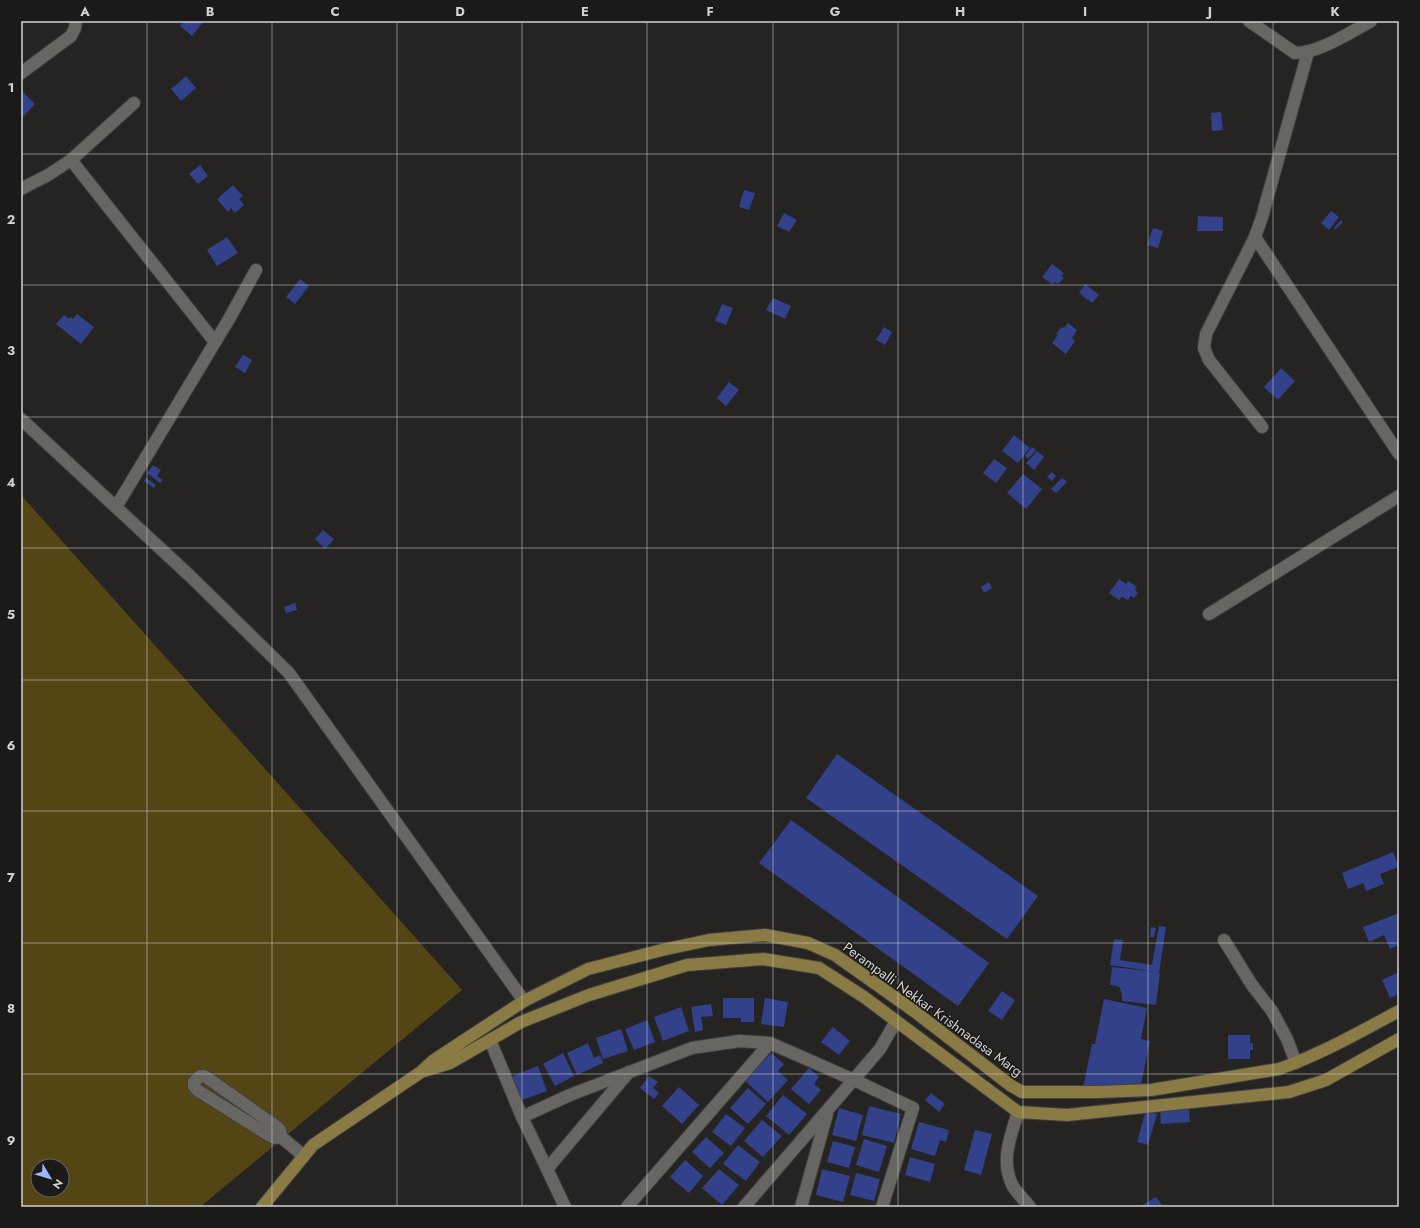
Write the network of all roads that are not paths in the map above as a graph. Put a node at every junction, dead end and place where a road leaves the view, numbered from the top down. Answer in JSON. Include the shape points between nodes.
{"nodes":[{"id":1,"x":76,"y":21,"type":"edge"},
{"id":2,"x":1249,"y":21,"type":"edge"},
{"id":3,"x":1371,"y":21,"type":"edge"},
{"id":4,"x":1308,"y":52,"type":"junction"},
{"id":5,"x":21,"y":73,"type":"edge"},
{"id":6,"x":134,"y":103,"type":"dead end"},
{"id":7,"x":71,"y":160,"type":"junction"},
{"id":8,"x":21,"y":189,"type":"edge"},
{"id":9,"x":1255,"y":237,"type":"junction"},
{"id":10,"x":256,"y":270,"type":"dead end"},
{"id":11,"x":215,"y":342,"type":"junction"},
{"id":12,"x":21,"y":420,"type":"edge"},
{"id":13,"x":1262,"y":427,"type":"dead end"},
{"id":14,"x":1399,"y":454,"type":"edge"},
{"id":15,"x":1399,"y":496,"type":"edge"},
{"id":16,"x":116,"y":507,"type":"junction"},
{"id":17,"x":1209,"y":614,"type":"dead end"},
{"id":18,"x":1224,"y":940,"type":"dead end"},
{"id":19,"x":524,"y":1001,"type":"junction"},
{"id":20,"x":1399,"y":1011,"type":"edge"},
{"id":21,"x":896,"y":1021,"type":"junction"},
{"id":22,"x":1399,"y":1039,"type":"edge"},
{"id":23,"x":490,"y":1040,"type":"junction"},
{"id":24,"x":770,"y":1043,"type":"junction"},
{"id":25,"x":1296,"y":1063,"type":"junction"},
{"id":26,"x":630,"y":1071,"type":"junction"},
{"id":27,"x":421,"y":1072,"type":"junction"},
{"id":28,"x":854,"y":1080,"type":"junction"},
{"id":29,"x":828,"y":1110,"type":"junction"},
{"id":30,"x":1018,"y":1112,"type":"junction"},
{"id":31,"x":522,"y":1117,"type":"junction"},
{"id":32,"x":281,"y":1137,"type":"junction"},
{"id":33,"x":304,"y":1156,"type":"junction"},
{"id":34,"x":547,"y":1169,"type":"junction"},
{"id":35,"x":262,"y":1207,"type":"edge"},
{"id":36,"x":565,"y":1207,"type":"edge"},
{"id":37,"x":627,"y":1207,"type":"edge"},
{"id":38,"x":744,"y":1207,"type":"edge"},
{"id":39,"x":801,"y":1207,"type":"edge"},
{"id":40,"x":882,"y":1207,"type":"edge"},
{"id":41,"x":1030,"y":1207,"type":"edge"}],
"edges":[{"from":1,"to":5,"type":"street","via":[[71,36]]},
{"from":2,"to":4,"type":"street","via":[[1294,53]]},
{"from":3,"to":4,"type":"street","via":[[1317,50]]},
{"from":4,"to":9,"type":"street"},
{"from":6,"to":7,"type":"street"},
{"from":7,"to":8,"type":"street"},
{"from":7,"to":11,"type":"street"},
{"from":9,"to":13,"type":"street","via":[[1206,334],[1204,348],[1209,360]]},
{"from":9,"to":14,"type":"street"},
{"from":10,"to":11,"type":"street"},
{"from":11,"to":16,"type":"street"},
{"from":12,"to":16,"type":"street"},
{"from":15,"to":17,"type":"street"},
{"from":16,"to":19,"type":"street","via":[[289,674]]},
{"from":18,"to":25,"type":"street","via":[[1252,985],[1272,1011]]},
{"from":19,"to":25,"type":"main road","name":"Perampalli Nekkar Krishnadasa Marg","via":[[588,969],[709,940],[766,935],[808,943],[835,954],[1022,1092],[1151,1090],[1279,1069]]},
{"from":19,"to":27,"type":"main road","name":"Perampalli Nekkar Krishnadasa Marg","via":[[434,1060]]},
{"from":20,"to":25,"type":"main road","name":"Perampalli Nekkar Krishnadasa Marg"},
{"from":21,"to":23,"type":"main road","name":"Perampalli Nekkar Krishnadasa Marg","via":[[819,968],[763,959],[687,965],[589,995],[521,1022]]},
{"from":21,"to":28,"type":"street","via":[[880,1050]]},
{"from":21,"to":30,"type":"main road","name":"Perampalli Nekkar Krishnadasa Marg"},
{"from":22,"to":30,"type":"main road","via":[[1326,1080],[1289,1092],[1067,1115]]},
{"from":23,"to":27,"type":"main road","name":"Perampalli Nekkar Krishnadasa Marg","via":[[450,1063]]},
{"from":23,"to":31,"type":"street"},
{"from":24,"to":26,"type":"street","via":[[739,1041],[692,1048]]},
{"from":24,"to":28,"type":"street"},
{"from":24,"to":37,"type":"street"},
{"from":26,"to":31,"type":"street"},
{"from":26,"to":34,"type":"street"},
{"from":27,"to":33,"type":"main road","name":"Perampalli Nekkar Krishnadasa Marg","via":[[313,1145]]},
{"from":28,"to":29,"type":"street"},
{"from":28,"to":40,"type":"street","via":[[912,1108]]},
{"from":29,"to":38,"type":"street"},
{"from":29,"to":39,"type":"street"},
{"from":30,"to":41,"type":"street","via":[[1007,1150],[1006,1168],[1011,1183]]},
{"from":31,"to":34,"type":"street"},
{"from":32,"to":32,"type":"street","via":[[270,1136],[203,1094],[197,1090],[194,1082],[200,1076],[209,1079],[277,1127]]},
{"from":32,"to":33,"type":"street"},
{"from":33,"to":35,"type":"main road","name":"Perampalli Nekkar Krishnadasa Marg"},
{"from":34,"to":36,"type":"street"}]}
